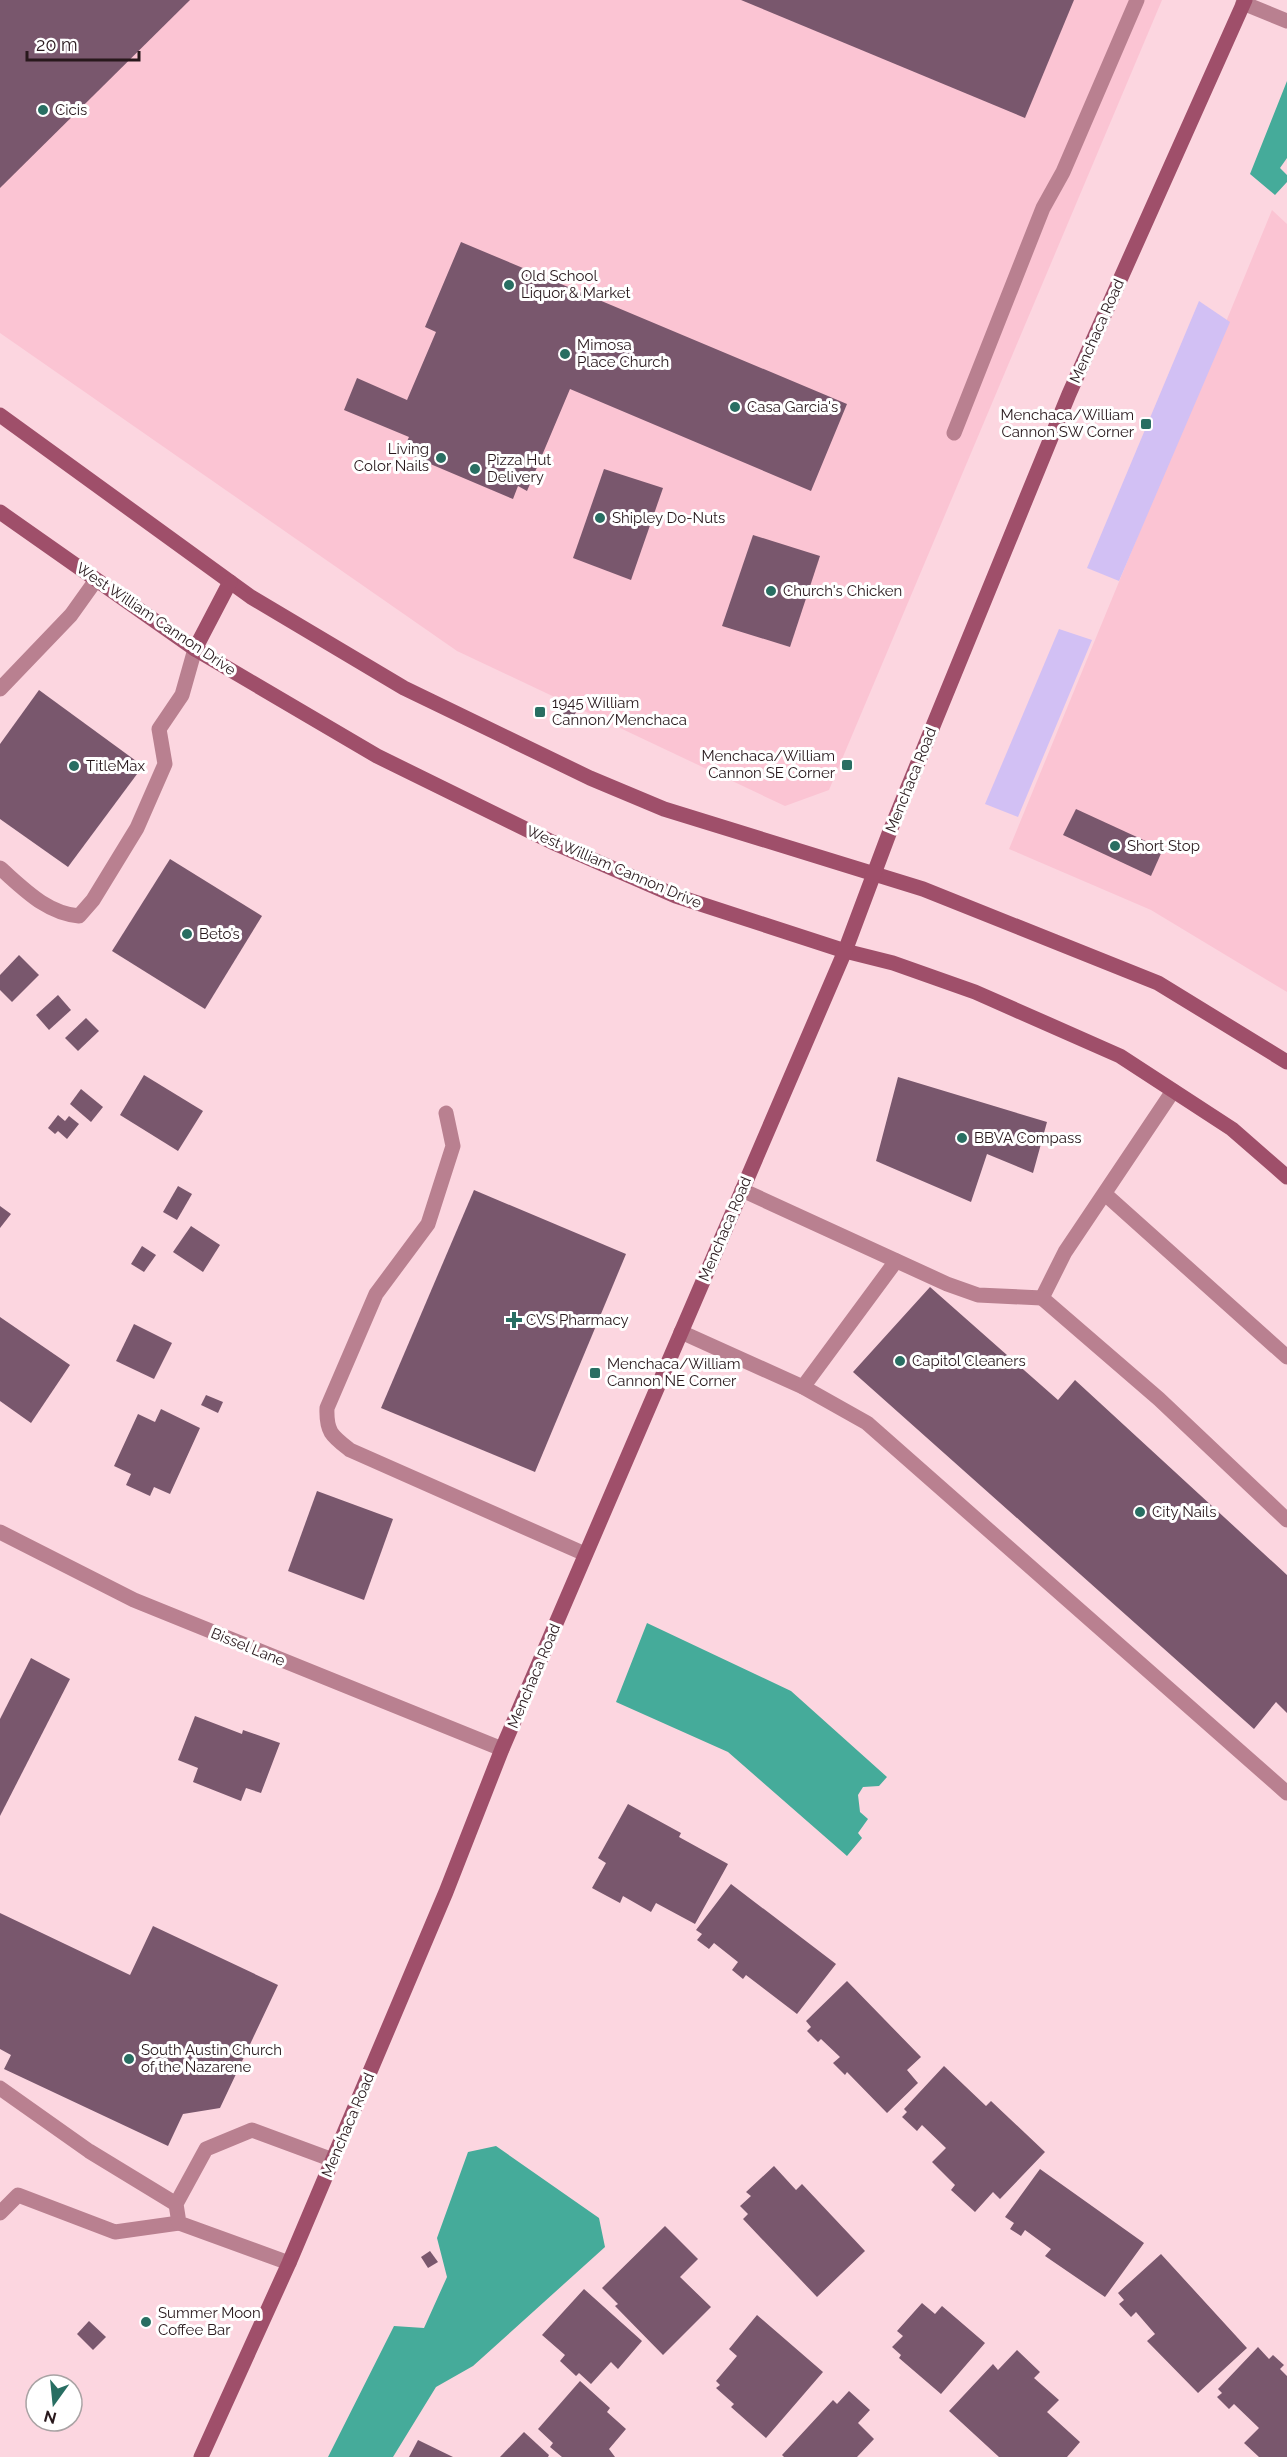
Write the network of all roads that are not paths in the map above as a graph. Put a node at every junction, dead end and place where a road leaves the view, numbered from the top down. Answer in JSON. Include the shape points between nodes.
{"nodes":[{"id":1,"x":1137,"y":0,"type":"edge"},
{"id":2,"x":1244,"y":2,"type":"edge"},
{"id":3,"x":1287,"y":21,"type":"edge"},
{"id":4,"x":0,"y":415,"type":"edge"},
{"id":5,"x":954,"y":433,"type":"dead end"},
{"id":6,"x":0,"y":512,"type":"edge"},
{"id":7,"x":96,"y":580,"type":"junction"},
{"id":8,"x":230,"y":582,"type":"junction"},
{"id":9,"x":195,"y":649,"type":"junction"},
{"id":10,"x":0,"y":689,"type":"edge"},
{"id":11,"x":0,"y":868,"type":"edge"},
{"id":12,"x":874,"y":874,"type":"junction"},
{"id":13,"x":845,"y":951,"type":"junction"},
{"id":14,"x":1287,"y":1062,"type":"edge"},
{"id":15,"x":1173,"y":1091,"type":"junction"},
{"id":16,"x":446,"y":1113,"type":"dead end"},
{"id":17,"x":1287,"y":1177,"type":"edge"},
{"id":18,"x":742,"y":1190,"type":"junction"},
{"id":19,"x":1105,"y":1194,"type":"junction"},
{"id":20,"x":896,"y":1261,"type":"junction"},
{"id":21,"x":1042,"y":1298,"type":"junction"},
{"id":22,"x":681,"y":1332,"type":"junction"},
{"id":23,"x":1287,"y":1357,"type":"edge"},
{"id":24,"x":803,"y":1387,"type":"junction"},
{"id":25,"x":1287,"y":1520,"type":"edge"},
{"id":26,"x":0,"y":1532,"type":"edge"},
{"id":27,"x":585,"y":1554,"type":"junction"},
{"id":28,"x":502,"y":1749,"type":"junction"},
{"id":29,"x":1287,"y":1793,"type":"edge"},
{"id":30,"x":0,"y":2088,"type":"edge"},
{"id":31,"x":333,"y":2160,"type":"junction"},
{"id":32,"x":176,"y":2204,"type":"junction"},
{"id":33,"x":0,"y":2212,"type":"edge"},
{"id":34,"x":179,"y":2223,"type":"junction"},
{"id":35,"x":289,"y":2263,"type":"junction"},
{"id":36,"x":201,"y":2457,"type":"edge"}],
"edges":[{"from":1,"to":5,"type":"street","via":[[1063,172],[1043,208]]},
{"from":2,"to":3,"type":"street"},
{"from":2,"to":12,"type":"main road","name":"Menchaca Road","via":[[1069,394]]},
{"from":4,"to":8,"type":"main road"},
{"from":6,"to":7,"type":"main road","name":"West William Cannon Drive"},
{"from":7,"to":9,"type":"main road","name":"West William Cannon Drive"},
{"from":7,"to":10,"type":"street","via":[[71,615]]},
{"from":8,"to":9,"type":"main road"},
{"from":8,"to":12,"type":"main road","via":[[404,688],[590,778],[664,809]]},
{"from":9,"to":11,"type":"street","via":[[182,695],[159,729],[165,764],[137,828],[79,916],[61,914]]},
{"from":9,"to":13,"type":"main road","name":"West William Cannon Drive","via":[[377,756],[552,842],[676,896]]},
{"from":12,"to":13,"type":"main road","name":"Menchaca Road"},
{"from":12,"to":14,"type":"main road","via":[[998,918],[1158,983]]},
{"from":13,"to":15,"type":"main road","name":"West William Cannon Drive","via":[[975,992],[1120,1056]]},
{"from":13,"to":18,"type":"main road","name":"Menchaca Road"},
{"from":15,"to":17,"type":"main road","name":"West William Cannon Drive","via":[[1232,1129]]},
{"from":15,"to":19,"type":"street"},
{"from":16,"to":27,"type":"street","via":[[453,1146],[428,1224],[376,1294],[327,1408],[327,1423],[333,1437],[350,1450]]},
{"from":18,"to":20,"type":"street"},
{"from":18,"to":22,"type":"main road","name":"Menchaca Road"},
{"from":19,"to":21,"type":"street","via":[[1065,1252]]},
{"from":19,"to":23,"type":"street"},
{"from":20,"to":21,"type":"street","via":[[978,1295]]},
{"from":20,"to":24,"type":"street"},
{"from":21,"to":25,"type":"street","via":[[1159,1399]]},
{"from":22,"to":24,"type":"street"},
{"from":22,"to":27,"type":"main road","name":"Menchaca Road"},
{"from":24,"to":29,"type":"street","via":[[867,1423]]},
{"from":26,"to":28,"type":"street","name":"Bissel Lane","via":[[134,1600]]},
{"from":27,"to":28,"type":"main road","name":"Menchaca Road"},
{"from":28,"to":31,"type":"main road","name":"Menchaca Road"},
{"from":30,"to":32,"type":"street","via":[[89,2151]]},
{"from":31,"to":32,"type":"street","via":[[252,2130],[206,2149]]},
{"from":31,"to":35,"type":"main road","name":"Menchaca Road"},
{"from":32,"to":34,"type":"street"},
{"from":33,"to":34,"type":"street","via":[[18,2195],[115,2232]]},
{"from":34,"to":35,"type":"street"},
{"from":35,"to":36,"type":"main road","name":"Menchaca Road"}]}
